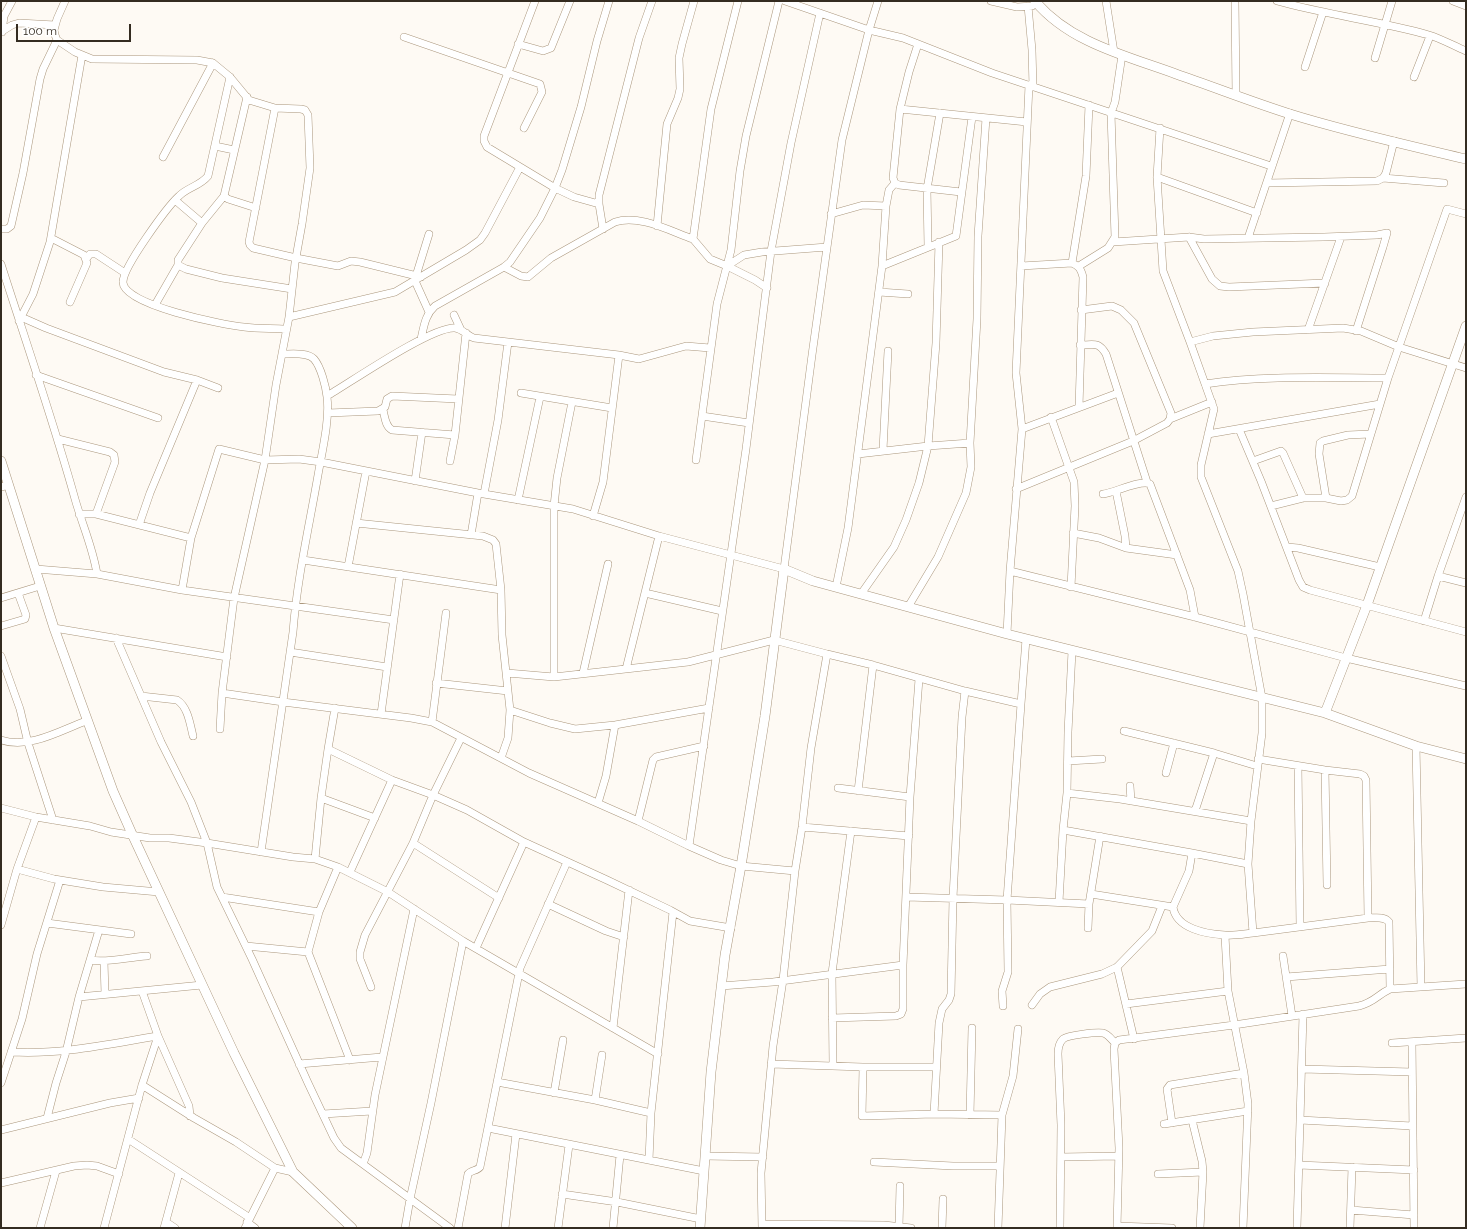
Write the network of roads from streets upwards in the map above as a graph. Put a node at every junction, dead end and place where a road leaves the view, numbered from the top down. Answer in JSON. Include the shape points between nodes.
{"nodes":[{"id":1,"x":12,"y":1,"type":"edge"},
{"id":2,"x":65,"y":1,"type":"edge"},
{"id":3,"x":535,"y":1,"type":"edge"},
{"id":4,"x":570,"y":1,"type":"edge"},
{"id":5,"x":609,"y":1,"type":"edge"},
{"id":6,"x":652,"y":1,"type":"edge"},
{"id":7,"x":694,"y":1,"type":"edge"},
{"id":8,"x":738,"y":1,"type":"edge"},
{"id":9,"x":779,"y":1,"type":"edge"},
{"id":10,"x":785,"y":1,"type":"edge"},
{"id":11,"x":878,"y":1,"type":"edge"},
{"id":12,"x":991,"y":1,"type":"edge"},
{"id":13,"x":1106,"y":1,"type":"edge"},
{"id":14,"x":1235,"y":1,"type":"edge"},
{"id":15,"x":1277,"y":1,"type":"edge"},
{"id":16,"x":1392,"y":1,"type":"edge"},
{"id":17,"x":1453,"y":1,"type":"edge"},
{"id":18,"x":1034,"y":4,"type":"edge"},
{"id":19,"x":1298,"y":4,"type":"edge"},
{"id":20,"x":1466,"y":6,"type":"edge"},
{"id":21,"x":1323,"y":12,"type":"junction"},
{"id":22,"x":820,"y":13,"type":"junction"},
{"id":23,"x":55,"y":25,"type":"junction"},
{"id":24,"x":1385,"y":25,"type":"junction"},
{"id":25,"x":869,"y":30,"type":"junction"},
{"id":26,"x":1,"y":32,"type":"edge"},
{"id":27,"x":1430,"y":36,"type":"junction"},
{"id":28,"x":404,"y":37,"type":"dead end"},
{"id":29,"x":57,"y":40,"type":"junction"},
{"id":30,"x":518,"y":44,"type":"junction"},
{"id":31,"x":918,"y":44,"type":"junction"},
{"id":32,"x":1466,"y":51,"type":"edge"},
{"id":33,"x":1118,"y":53,"type":"junction"},
{"id":34,"x":82,"y":55,"type":"junction"},
{"id":35,"x":1375,"y":58,"type":"dead end"},
{"id":36,"x":213,"y":63,"type":"junction"},
{"id":37,"x":1305,"y":67,"type":"dead end"},
{"id":38,"x":507,"y":74,"type":"junction"},
{"id":39,"x":230,"y":77,"type":"junction"},
{"id":40,"x":1414,"y":77,"type":"dead end"},
{"id":41,"x":1031,"y":86,"type":"junction"},
{"id":42,"x":1236,"y":95,"type":"junction"},
{"id":43,"x":247,"y":97,"type":"junction"},
{"id":44,"x":1089,"y":105,"type":"junction"},
{"id":45,"x":275,"y":108,"type":"junction"},
{"id":46,"x":900,"y":109,"type":"junction"},
{"id":47,"x":940,"y":113,"type":"junction"},
{"id":48,"x":1110,"y":113,"type":"junction"},
{"id":49,"x":1290,"y":114,"type":"junction"},
{"id":50,"x":972,"y":117,"type":"junction"},
{"id":51,"x":986,"y":118,"type":"junction"},
{"id":52,"x":1027,"y":122,"type":"junction"},
{"id":53,"x":524,"y":128,"type":"dead end"},
{"id":54,"x":1160,"y":128,"type":"junction"},
{"id":55,"x":1394,"y":141,"type":"junction"},
{"id":56,"x":215,"y":146,"type":"junction"},
{"id":57,"x":234,"y":150,"type":"junction"},
{"id":58,"x":162,"y":157,"type":"dead end"},
{"id":59,"x":1466,"y":159,"type":"edge"},
{"id":60,"x":1271,"y":166,"type":"junction"},
{"id":61,"x":520,"y":167,"type":"junction"},
{"id":62,"x":1156,"y":177,"type":"junction"},
{"id":63,"x":1383,"y":178,"type":"junction"},
{"id":64,"x":1266,"y":182,"type":"junction"},
{"id":65,"x":895,"y":183,"type":"junction"},
{"id":66,"x":1444,"y":183,"type":"dead end"},
{"id":67,"x":555,"y":188,"type":"junction"},
{"id":68,"x":927,"y":189,"type":"junction"},
{"id":69,"x":961,"y":192,"type":"junction"},
{"id":70,"x":224,"y":196,"type":"junction"},
{"id":71,"x":175,"y":200,"type":"junction"},
{"id":72,"x":599,"y":204,"type":"junction"},
{"id":73,"x":886,"y":206,"type":"junction"},
{"id":74,"x":256,"y":208,"type":"junction"},
{"id":75,"x":1256,"y":213,"type":"junction"},
{"id":76,"x":831,"y":214,"type":"junction"},
{"id":77,"x":1466,"y":214,"type":"edge"},
{"id":78,"x":202,"y":223,"type":"junction"},
{"id":79,"x":656,"y":226,"type":"junction"},
{"id":80,"x":1,"y":229,"type":"edge"},
{"id":81,"x":603,"y":229,"type":"junction"},
{"id":82,"x":429,"y":234,"type":"dead end"},
{"id":83,"x":1189,"y":237,"type":"junction"},
{"id":84,"x":1341,"y":237,"type":"junction"},
{"id":85,"x":50,"y":238,"type":"junction"},
{"id":86,"x":1248,"y":238,"type":"junction"},
{"id":87,"x":693,"y":239,"type":"junction"},
{"id":88,"x":1160,"y":239,"type":"junction"},
{"id":89,"x":939,"y":242,"type":"junction"},
{"id":90,"x":1112,"y":242,"type":"junction"},
{"id":91,"x":827,"y":247,"type":"junction"},
{"id":92,"x":928,"y":247,"type":"junction"},
{"id":93,"x":771,"y":252,"type":"junction"},
{"id":94,"x":296,"y":258,"type":"junction"},
{"id":95,"x":86,"y":259,"type":"junction"},
{"id":96,"x":1,"y":264,"type":"edge"},
{"id":97,"x":1075,"y":264,"type":"junction"},
{"id":98,"x":178,"y":265,"type":"junction"},
{"id":99,"x":727,"y":266,"type":"junction"},
{"id":100,"x":882,"y":266,"type":"junction"},
{"id":101,"x":1021,"y":266,"type":"junction"},
{"id":102,"x":504,"y":267,"type":"junction"},
{"id":103,"x":125,"y":273,"type":"junction"},
{"id":104,"x":417,"y":278,"type":"junction"},
{"id":105,"x":1325,"y":283,"type":"junction"},
{"id":106,"x":767,"y":288,"type":"junction"},
{"id":107,"x":292,"y":289,"type":"junction"},
{"id":108,"x":879,"y":292,"type":"junction"},
{"id":109,"x":908,"y":294,"type":"dead end"},
{"id":110,"x":70,"y":302,"type":"dead end"},
{"id":111,"x":155,"y":305,"type":"junction"},
{"id":112,"x":1081,"y":310,"type":"junction"},
{"id":113,"x":429,"y":312,"type":"junction"},
{"id":114,"x":454,"y":315,"type":"dead end"},
{"id":115,"x":289,"y":317,"type":"junction"},
{"id":116,"x":20,"y":319,"type":"junction"},
{"id":117,"x":1466,"y":326,"type":"edge"},
{"id":118,"x":286,"y":329,"type":"junction"},
{"id":119,"x":1308,"y":330,"type":"junction"},
{"id":120,"x":1356,"y":331,"type":"junction"},
{"id":121,"x":463,"y":332,"type":"junction"},
{"id":122,"x":421,"y":339,"type":"junction"},
{"id":123,"x":508,"y":342,"type":"junction"},
{"id":124,"x":1190,"y":342,"type":"junction"},
{"id":125,"x":1080,"y":345,"type":"junction"},
{"id":126,"x":1400,"y":347,"type":"junction"},
{"id":127,"x":710,"y":348,"type":"junction"},
{"id":128,"x":888,"y":351,"type":"dead end"},
{"id":129,"x":282,"y":354,"type":"junction"},
{"id":130,"x":619,"y":355,"type":"junction"},
{"id":131,"x":1453,"y":365,"type":"junction"},
{"id":132,"x":1466,"y":368,"type":"edge"},
{"id":133,"x":36,"y":375,"type":"junction"},
{"id":134,"x":1388,"y":378,"type":"junction"},
{"id":135,"x":197,"y":380,"type":"junction"},
{"id":136,"x":1205,"y":384,"type":"junction"},
{"id":137,"x":218,"y":388,"type":"dead end"},
{"id":138,"x":1118,"y":393,"type":"junction"},
{"id":139,"x":521,"y":394,"type":"dead end"},
{"id":140,"x":327,"y":396,"type":"junction"},
{"id":141,"x":540,"y":396,"type":"junction"},
{"id":142,"x":458,"y":399,"type":"junction"},
{"id":143,"x":572,"y":402,"type":"junction"},
{"id":144,"x":1212,"y":402,"type":"junction"},
{"id":145,"x":1380,"y":404,"type":"junction"},
{"id":146,"x":1079,"y":407,"type":"junction"},
{"id":147,"x":612,"y":408,"type":"junction"},
{"id":148,"x":383,"y":410,"type":"junction"},
{"id":149,"x":328,"y":413,"type":"junction"},
{"id":150,"x":702,"y":416,"type":"junction"},
{"id":151,"x":1052,"y":417,"type":"junction"},
{"id":152,"x":158,"y":418,"type":"dead end"},
{"id":153,"x":1170,"y":419,"type":"junction"},
{"id":154,"x":749,"y":423,"type":"junction"},
{"id":155,"x":1022,"y":429,"type":"junction"},
{"id":156,"x":1239,"y":429,"type":"junction"},
{"id":157,"x":422,"y":432,"type":"junction"},
{"id":158,"x":1208,"y":434,"type":"junction"},
{"id":159,"x":1370,"y":434,"type":"junction"},
{"id":160,"x":455,"y":435,"type":"junction"},
{"id":161,"x":58,"y":439,"type":"junction"},
{"id":162,"x":1133,"y":441,"type":"junction"},
{"id":163,"x":970,"y":443,"type":"junction"},
{"id":164,"x":928,"y":446,"type":"junction"},
{"id":165,"x":884,"y":450,"type":"junction"},
{"id":166,"x":858,"y":454,"type":"junction"},
{"id":167,"x":265,"y":460,"type":"junction"},
{"id":168,"x":696,"y":460,"type":"dead end"},
{"id":169,"x":1,"y":461,"type":"edge"},
{"id":170,"x":450,"y":461,"type":"dead end"},
{"id":171,"x":1252,"y":461,"type":"junction"},
{"id":172,"x":320,"y":462,"type":"junction"},
{"id":173,"x":1069,"y":467,"type":"junction"},
{"id":174,"x":366,"y":471,"type":"junction"},
{"id":175,"x":415,"y":481,"type":"junction"},
{"id":176,"x":1147,"y":482,"type":"junction"},
{"id":177,"x":5,"y":486,"type":"edge"},
{"id":178,"x":1016,"y":489,"type":"junction"},
{"id":179,"x":1116,"y":492,"type":"junction"},
{"id":180,"x":481,"y":494,"type":"junction"},
{"id":181,"x":1103,"y":494,"type":"dead end"},
{"id":182,"x":1466,"y":497,"type":"edge"},
{"id":183,"x":1303,"y":498,"type":"junction"},
{"id":184,"x":1326,"y":498,"type":"junction"},
{"id":185,"x":518,"y":500,"type":"junction"},
{"id":186,"x":554,"y":506,"type":"junction"},
{"id":187,"x":1271,"y":506,"type":"junction"},
{"id":188,"x":80,"y":514,"type":"junction"},
{"id":189,"x":96,"y":514,"type":"junction"},
{"id":190,"x":593,"y":516,"type":"junction"},
{"id":191,"x":356,"y":523,"type":"junction"},
{"id":192,"x":139,"y":525,"type":"junction"},
{"id":193,"x":1073,"y":533,"type":"junction"},
{"id":194,"x":471,"y":535,"type":"junction"},
{"id":195,"x":659,"y":536,"type":"junction"},
{"id":196,"x":191,"y":538,"type":"junction"},
{"id":197,"x":1287,"y":547,"type":"junction"},
{"id":198,"x":1126,"y":548,"type":"junction"},
{"id":199,"x":731,"y":555,"type":"junction"},
{"id":200,"x":1177,"y":555,"type":"junction"},
{"id":201,"x":303,"y":560,"type":"junction"},
{"id":202,"x":608,"y":564,"type":"dead end"},
{"id":203,"x":348,"y":567,"type":"junction"},
{"id":204,"x":1380,"y":567,"type":"junction"},
{"id":205,"x":784,"y":568,"type":"junction"},
{"id":206,"x":36,"y":569,"type":"junction"},
{"id":207,"x":1010,"y":571,"type":"junction"},
{"id":208,"x":97,"y":574,"type":"junction"},
{"id":209,"x":400,"y":574,"type":"junction"},
{"id":210,"x":1438,"y":576,"type":"junction"},
{"id":211,"x":1466,"y":583,"type":"edge"},
{"id":212,"x":40,"y":586,"type":"junction"},
{"id":213,"x":836,"y":587,"type":"junction"},
{"id":214,"x":1071,"y":587,"type":"junction"},
{"id":215,"x":182,"y":590,"type":"junction"},
{"id":216,"x":501,"y":590,"type":"junction"},
{"id":217,"x":18,"y":593,"type":"junction"},
{"id":218,"x":645,"y":593,"type":"junction"},
{"id":219,"x":861,"y":594,"type":"junction"},
{"id":220,"x":1,"y":598,"type":"edge"},
{"id":221,"x":234,"y":598,"type":"junction"},
{"id":222,"x":1367,"y":605,"type":"junction"},
{"id":223,"x":295,"y":606,"type":"junction"},
{"id":224,"x":908,"y":607,"type":"junction"},
{"id":225,"x":722,"y":611,"type":"junction"},
{"id":226,"x":446,"y":613,"type":"dead end"},
{"id":227,"x":1195,"y":617,"type":"junction"},
{"id":228,"x":394,"y":620,"type":"junction"},
{"id":229,"x":1424,"y":621,"type":"junction"},
{"id":230,"x":1,"y":626,"type":"edge"},
{"id":231,"x":54,"y":628,"type":"junction"},
{"id":232,"x":1250,"y":632,"type":"junction"},
{"id":233,"x":1466,"y":632,"type":"edge"},
{"id":234,"x":1007,"y":634,"type":"junction"},
{"id":235,"x":116,"y":638,"type":"junction"},
{"id":236,"x":1026,"y":639,"type":"junction"},
{"id":237,"x":774,"y":640,"type":"junction"},
{"id":238,"x":1072,"y":651,"type":"junction"},
{"id":239,"x":290,"y":652,"type":"junction"},
{"id":240,"x":827,"y":654,"type":"junction"},
{"id":241,"x":1,"y":656,"type":"edge"},
{"id":242,"x":716,"y":656,"type":"junction"},
{"id":243,"x":227,"y":657,"type":"junction"},
{"id":244,"x":1346,"y":658,"type":"junction"},
{"id":245,"x":873,"y":665,"type":"junction"},
{"id":246,"x":388,"y":667,"type":"junction"},
{"id":247,"x":626,"y":669,"type":"junction"},
{"id":248,"x":4,"y":672,"type":"edge"},
{"id":249,"x":506,"y":673,"type":"junction"},
{"id":250,"x":583,"y":673,"type":"junction"},
{"id":251,"x":554,"y":677,"type":"junction"},
{"id":252,"x":919,"y":679,"type":"junction"},
{"id":253,"x":436,"y":683,"type":"junction"},
{"id":254,"x":1466,"y":686,"type":"edge"},
{"id":255,"x":508,"y":691,"type":"junction"},
{"id":256,"x":965,"y":691,"type":"junction"},
{"id":257,"x":222,"y":693,"type":"junction"},
{"id":258,"x":141,"y":696,"type":"junction"},
{"id":259,"x":1262,"y":698,"type":"junction"},
{"id":260,"x":283,"y":702,"type":"junction"},
{"id":261,"x":1021,"y":704,"type":"junction"},
{"id":262,"x":335,"y":708,"type":"junction"},
{"id":263,"x":709,"y":708,"type":"junction"},
{"id":264,"x":510,"y":710,"type":"junction"},
{"id":265,"x":381,"y":714,"type":"junction"},
{"id":266,"x":1324,"y":714,"type":"junction"},
{"id":267,"x":86,"y":721,"type":"junction"},
{"id":268,"x":432,"y":722,"type":"junction"},
{"id":269,"x":615,"y":725,"type":"junction"},
{"id":270,"x":220,"y":729,"type":"dead end"},
{"id":271,"x":1124,"y":731,"type":"dead end"},
{"id":272,"x":193,"y":736,"type":"dead end"},
{"id":273,"x":461,"y":738,"type":"junction"},
{"id":274,"x":1,"y":740,"type":"edge"},
{"id":275,"x":28,"y":743,"type":"junction"},
{"id":276,"x":1174,"y":743,"type":"junction"},
{"id":277,"x":704,"y":746,"type":"junction"},
{"id":278,"x":1416,"y":746,"type":"junction"},
{"id":279,"x":328,"y":749,"type":"junction"},
{"id":280,"x":1214,"y":753,"type":"junction"},
{"id":281,"x":501,"y":758,"type":"junction"},
{"id":282,"x":1102,"y":759,"type":"dead end"},
{"id":283,"x":1466,"y":759,"type":"edge"},
{"id":284,"x":1068,"y":761,"type":"junction"},
{"id":285,"x":1258,"y":763,"type":"junction"},
{"id":286,"x":1298,"y":766,"type":"junction"},
{"id":287,"x":1325,"y":770,"type":"junction"},
{"id":288,"x":1166,"y":773,"type":"dead end"},
{"id":289,"x":392,"y":780,"type":"junction"},
{"id":290,"x":1130,"y":786,"type":"dead end"},
{"id":291,"x":838,"y":788,"type":"dead end"},
{"id":292,"x":858,"y":791,"type":"junction"},
{"id":293,"x":1067,"y":793,"type":"junction"},
{"id":294,"x":433,"y":794,"type":"junction"},
{"id":295,"x":910,"y":797,"type":"junction"},
{"id":296,"x":321,"y":798,"type":"junction"},
{"id":297,"x":1131,"y":801,"type":"junction"},
{"id":298,"x":598,"y":803,"type":"junction"},
{"id":299,"x":1,"y":808,"type":"edge"},
{"id":300,"x":1195,"y":811,"type":"junction"},
{"id":301,"x":36,"y":817,"type":"junction"},
{"id":302,"x":375,"y":818,"type":"junction"},
{"id":303,"x":53,"y":820,"type":"junction"},
{"id":304,"x":638,"y":821,"type":"junction"},
{"id":305,"x":1251,"y":821,"type":"junction"},
{"id":306,"x":802,"y":827,"type":"junction"},
{"id":307,"x":1063,"y":830,"type":"junction"},
{"id":308,"x":851,"y":831,"type":"junction"},
{"id":309,"x":132,"y":834,"type":"junction"},
{"id":310,"x":909,"y":836,"type":"junction"},
{"id":311,"x":1100,"y":836,"type":"junction"},
{"id":312,"x":207,"y":842,"type":"junction"},
{"id":313,"x":524,"y":842,"type":"junction"},
{"id":314,"x":413,"y":843,"type":"junction"},
{"id":315,"x":689,"y":846,"type":"junction"},
{"id":316,"x":261,"y":852,"type":"junction"},
{"id":317,"x":1192,"y":853,"type":"junction"},
{"id":318,"x":315,"y":859,"type":"junction"},
{"id":319,"x":567,"y":862,"type":"junction"},
{"id":320,"x":1248,"y":864,"type":"junction"},
{"id":321,"x":742,"y":866,"type":"junction"},
{"id":322,"x":338,"y":867,"type":"junction"},
{"id":323,"x":17,"y":869,"type":"junction"},
{"id":324,"x":795,"y":871,"type":"junction"},
{"id":325,"x":350,"y":872,"type":"junction"},
{"id":326,"x":60,"y":880,"type":"junction"},
{"id":327,"x":1327,"y":885,"type":"dead end"},
{"id":328,"x":629,"y":890,"type":"junction"},
{"id":329,"x":159,"y":892,"type":"junction"},
{"id":330,"x":388,"y":892,"type":"junction"},
{"id":331,"x":1091,"y":894,"type":"junction"},
{"id":332,"x":222,"y":897,"type":"junction"},
{"id":333,"x":498,"y":898,"type":"junction"},
{"id":334,"x":906,"y":898,"type":"junction"},
{"id":335,"x":953,"y":898,"type":"junction"},
{"id":336,"x":1007,"y":900,"type":"junction"},
{"id":337,"x":1058,"y":902,"type":"junction"},
{"id":338,"x":548,"y":904,"type":"junction"},
{"id":339,"x":1089,"y":904,"type":"junction"},
{"id":340,"x":1162,"y":906,"type":"junction"},
{"id":341,"x":1173,"y":907,"type":"junction"},
{"id":342,"x":414,"y":909,"type":"junction"},
{"id":343,"x":319,"y":912,"type":"junction"},
{"id":344,"x":673,"y":912,"type":"junction"},
{"id":345,"x":1368,"y":918,"type":"junction"},
{"id":346,"x":47,"y":923,"type":"junction"},
{"id":347,"x":1,"y":925,"type":"edge"},
{"id":348,"x":1300,"y":927,"type":"junction"},
{"id":349,"x":731,"y":928,"type":"junction"},
{"id":350,"x":1088,"y":928,"type":"dead end"},
{"id":351,"x":99,"y":930,"type":"junction"},
{"id":352,"x":1253,"y":933,"type":"junction"},
{"id":353,"x":131,"y":934,"type":"dead end"},
{"id":354,"x":1225,"y":936,"type":"junction"},
{"id":355,"x":624,"y":937,"type":"junction"},
{"id":356,"x":464,"y":941,"type":"junction"},
{"id":357,"x":246,"y":946,"type":"junction"},
{"id":358,"x":476,"y":948,"type":"junction"},
{"id":359,"x":308,"y":952,"type":"junction"},
{"id":360,"x":147,"y":956,"type":"dead end"},
{"id":361,"x":1283,"y":956,"type":"dead end"},
{"id":362,"x":90,"y":960,"type":"junction"},
{"id":363,"x":104,"y":961,"type":"junction"},
{"id":364,"x":903,"y":965,"type":"junction"},
{"id":365,"x":1117,"y":967,"type":"junction"},
{"id":366,"x":1390,"y":969,"type":"junction"},
{"id":367,"x":519,"y":973,"type":"junction"},
{"id":368,"x":832,"y":973,"type":"junction"},
{"id":369,"x":1286,"y":977,"type":"junction"},
{"id":370,"x":783,"y":980,"type":"junction"},
{"id":371,"x":1466,"y":984,"type":"edge"},
{"id":372,"x":202,"y":985,"type":"junction"},
{"id":373,"x":721,"y":986,"type":"junction"},
{"id":374,"x":371,"y":987,"type":"dead end"},
{"id":375,"x":1421,"y":987,"type":"junction"},
{"id":376,"x":1390,"y":989,"type":"junction"},
{"id":377,"x":142,"y":991,"type":"junction"},
{"id":378,"x":1228,"y":991,"type":"junction"},
{"id":379,"x":105,"y":994,"type":"junction"},
{"id":380,"x":79,"y":997,"type":"junction"},
{"id":381,"x":1032,"y":1004,"type":"dead end"},
{"id":382,"x":1126,"y":1004,"type":"junction"},
{"id":383,"x":1003,"y":1006,"type":"dead end"},
{"id":384,"x":1303,"y":1014,"type":"junction"},
{"id":385,"x":1292,"y":1016,"type":"junction"},
{"id":386,"x":832,"y":1018,"type":"junction"},
{"id":387,"x":1234,"y":1025,"type":"junction"},
{"id":388,"x":613,"y":1028,"type":"junction"},
{"id":389,"x":972,"y":1028,"type":"dead end"},
{"id":390,"x":1018,"y":1029,"type":"dead end"},
{"id":391,"x":158,"y":1036,"type":"junction"},
{"id":392,"x":1134,"y":1038,"type":"junction"},
{"id":393,"x":1466,"y":1038,"type":"edge"},
{"id":394,"x":563,"y":1040,"type":"dead end"},
{"id":395,"x":1412,"y":1042,"type":"junction"},
{"id":396,"x":1115,"y":1043,"type":"junction"},
{"id":397,"x":1392,"y":1043,"type":"dead end"},
{"id":398,"x":11,"y":1052,"type":"junction"},
{"id":399,"x":66,"y":1052,"type":"junction"},
{"id":400,"x":658,"y":1054,"type":"junction"},
{"id":401,"x":602,"y":1055,"type":"dead end"},
{"id":402,"x":382,"y":1057,"type":"junction"},
{"id":403,"x":350,"y":1060,"type":"junction"},
{"id":404,"x":299,"y":1064,"type":"junction"},
{"id":405,"x":771,"y":1064,"type":"junction"},
{"id":406,"x":833,"y":1066,"type":"junction"},
{"id":407,"x":863,"y":1067,"type":"junction"},
{"id":408,"x":936,"y":1067,"type":"junction"},
{"id":409,"x":1302,"y":1069,"type":"junction"},
{"id":410,"x":1412,"y":1072,"type":"junction"},
{"id":411,"x":1244,"y":1073,"type":"junction"},
{"id":412,"x":497,"y":1082,"type":"junction"},
{"id":413,"x":1,"y":1083,"type":"edge"},
{"id":414,"x":142,"y":1084,"type":"junction"},
{"id":415,"x":554,"y":1093,"type":"junction"},
{"id":416,"x":139,"y":1098,"type":"junction"},
{"id":417,"x":595,"y":1100,"type":"junction"},
{"id":418,"x":372,"y":1111,"type":"junction"},
{"id":419,"x":1248,"y":1111,"type":"junction"},
{"id":420,"x":651,"y":1113,"type":"junction"},
{"id":421,"x":323,"y":1114,"type":"junction"},
{"id":422,"x":934,"y":1114,"type":"junction"},
{"id":423,"x":970,"y":1115,"type":"junction"},
{"id":424,"x":190,"y":1116,"type":"junction"},
{"id":425,"x":1002,"y":1116,"type":"junction"},
{"id":426,"x":47,"y":1118,"type":"junction"},
{"id":427,"x":1192,"y":1120,"type":"junction"},
{"id":428,"x":1300,"y":1120,"type":"junction"},
{"id":429,"x":1172,"y":1123,"type":"junction"},
{"id":430,"x":1164,"y":1124,"type":"dead end"},
{"id":431,"x":1412,"y":1126,"type":"junction"},
{"id":432,"x":488,"y":1128,"type":"junction"},
{"id":433,"x":1,"y":1130,"type":"edge"},
{"id":434,"x":516,"y":1134,"type":"junction"},
{"id":435,"x":128,"y":1139,"type":"junction"},
{"id":436,"x":569,"y":1145,"type":"junction"},
{"id":437,"x":620,"y":1155,"type":"junction"},
{"id":438,"x":705,"y":1156,"type":"junction"},
{"id":439,"x":1118,"y":1156,"type":"junction"},
{"id":440,"x":763,"y":1157,"type":"junction"},
{"id":441,"x":1061,"y":1157,"type":"junction"},
{"id":442,"x":649,"y":1160,"type":"junction"},
{"id":443,"x":874,"y":1162,"type":"dead end"},
{"id":444,"x":363,"y":1164,"type":"junction"},
{"id":445,"x":1299,"y":1165,"type":"junction"},
{"id":446,"x":1000,"y":1166,"type":"junction"},
{"id":447,"x":1352,"y":1167,"type":"junction"},
{"id":448,"x":275,"y":1168,"type":"junction"},
{"id":449,"x":1414,"y":1170,"type":"junction"},
{"id":450,"x":56,"y":1171,"type":"junction"},
{"id":451,"x":704,"y":1171,"type":"junction"},
{"id":452,"x":293,"y":1172,"type":"junction"},
{"id":453,"x":1203,"y":1172,"type":"junction"},
{"id":454,"x":179,"y":1173,"type":"junction"},
{"id":455,"x":119,"y":1174,"type":"junction"},
{"id":456,"x":1158,"y":1174,"type":"dead end"},
{"id":457,"x":1,"y":1183,"type":"edge"},
{"id":458,"x":900,"y":1186,"type":"dead end"},
{"id":459,"x":562,"y":1194,"type":"junction"},
{"id":460,"x":410,"y":1199,"type":"junction"},
{"id":461,"x":943,"y":1199,"type":"dead end"},
{"id":462,"x":617,"y":1202,"type":"junction"},
{"id":463,"x":1351,"y":1210,"type":"junction"},
{"id":464,"x":1414,"y":1215,"type":"junction"},
{"id":465,"x":247,"y":1223,"type":"edge"},
{"id":466,"x":700,"y":1224,"type":"edge"},
{"id":467,"x":165,"y":1225,"type":"edge"},
{"id":468,"x":762,"y":1226,"type":"edge"},
{"id":469,"x":899,"y":1227,"type":"junction"},
{"id":470,"x":1117,"y":1227,"type":"edge"},
{"id":471,"x":40,"y":1228,"type":"edge"},
{"id":472,"x":104,"y":1228,"type":"edge"},
{"id":473,"x":175,"y":1228,"type":"edge"},
{"id":474,"x":255,"y":1228,"type":"edge"},
{"id":475,"x":352,"y":1228,"type":"edge"},
{"id":476,"x":406,"y":1228,"type":"edge"},
{"id":477,"x":450,"y":1228,"type":"edge"},
{"id":478,"x":458,"y":1228,"type":"edge"},
{"id":479,"x":505,"y":1228,"type":"edge"},
{"id":480,"x":558,"y":1228,"type":"edge"},
{"id":481,"x":613,"y":1228,"type":"edge"},
{"id":482,"x":911,"y":1228,"type":"edge"},
{"id":483,"x":942,"y":1228,"type":"edge"},
{"id":484,"x":998,"y":1228,"type":"edge"},
{"id":485,"x":1060,"y":1228,"type":"edge"},
{"id":486,"x":1172,"y":1228,"type":"edge"},
{"id":487,"x":1200,"y":1228,"type":"edge"},
{"id":488,"x":1243,"y":1228,"type":"edge"},
{"id":489,"x":1297,"y":1228,"type":"edge"},
{"id":490,"x":1350,"y":1228,"type":"edge"},
{"id":491,"x":1414,"y":1228,"type":"edge"}],
"edges":[{"from":1,"to":26,"type":"street","via":[[4,16]]},
{"from":2,"to":23,"type":"street"},
{"from":3,"to":30,"type":"street"},
{"from":4,"to":30,"type":"street","via":[[550,48],[543,51]]},
{"from":5,"to":67,"type":"street","via":[[581,107]]},
{"from":6,"to":72,"type":"street","via":[[635,53],[599,195]]},
{"from":7,"to":79,"type":"street","via":[[682,44],[678,98],[667,124]]},
{"from":8,"to":87,"type":"street","via":[[711,109]]},
{"from":9,"to":99,"type":"street","via":[[746,136]]},
{"from":10,"to":22,"type":"street"},
{"from":11,"to":25,"type":"street"},
{"from":12,"to":18,"type":"street","via":[[1017,7]]},
{"from":13,"to":33,"type":"street"},
{"from":14,"to":42,"type":"street"},
{"from":15,"to":19,"type":"street"},
{"from":16,"to":24,"type":"street"},
{"from":17,"to":20,"type":"street"},
{"from":18,"to":33,"type":"street","via":[[1083,39]]},
{"from":18,"to":41,"type":"street"},
{"from":19,"to":21,"type":"street"},
{"from":21,"to":24,"type":"street"},
{"from":21,"to":37,"type":"street"},
{"from":22,"to":25,"type":"street"},
{"from":22,"to":93,"type":"street","via":[[791,143]]},
{"from":23,"to":26,"type":"street","via":[[19,23]]},
{"from":23,"to":29,"type":"street"},
{"from":24,"to":27,"type":"street"},
{"from":24,"to":35,"type":"street"},
{"from":25,"to":31,"type":"street"},
{"from":25,"to":76,"type":"street","via":[[842,140]]},
{"from":27,"to":32,"type":"street"},
{"from":27,"to":40,"type":"street"},
{"from":28,"to":38,"type":"street"},
{"from":29,"to":34,"type":"street"},
{"from":29,"to":80,"type":"street","via":[[40,79],[11,226]]},
{"from":30,"to":38,"type":"street"},
{"from":31,"to":41,"type":"street"},
{"from":31,"to":46,"type":"street"},
{"from":33,"to":42,"type":"street"},
{"from":33,"to":48,"type":"street","via":[[1115,102]]},
{"from":34,"to":36,"type":"street","via":[[92,59],[197,60]]},
{"from":34,"to":85,"type":"street"},
{"from":36,"to":39,"type":"street"},
{"from":36,"to":58,"type":"street"},
{"from":38,"to":53,"type":"street","via":[[540,84],[542,88]]},
{"from":38,"to":61,"type":"street","via":[[484,141],[487,147]]},
{"from":39,"to":43,"type":"street"},
{"from":39,"to":56,"type":"street"},
{"from":41,"to":44,"type":"street"},
{"from":41,"to":52,"type":"street"},
{"from":42,"to":49,"type":"street"},
{"from":43,"to":45,"type":"street"},
{"from":43,"to":57,"type":"street"},
{"from":44,"to":48,"type":"street"},
{"from":44,"to":97,"type":"street","via":[[1086,176]]},
{"from":45,"to":74,"type":"street"},
{"from":45,"to":94,"type":"street","via":[[302,109],[306,111],[309,120],[310,168]]},
{"from":46,"to":47,"type":"street"},
{"from":46,"to":65,"type":"street","via":[[892,178]]},
{"from":47,"to":50,"type":"street"},
{"from":47,"to":68,"type":"street"},
{"from":48,"to":54,"type":"street"},
{"from":48,"to":90,"type":"street","via":[[1115,237]]},
{"from":49,"to":55,"type":"street"},
{"from":49,"to":60,"type":"street"},
{"from":50,"to":51,"type":"street"},
{"from":50,"to":69,"type":"street"},
{"from":51,"to":52,"type":"street"},
{"from":51,"to":163,"type":"street","via":[[978,236],[977,318]]},
{"from":52,"to":101,"type":"street"},
{"from":54,"to":60,"type":"street"},
{"from":54,"to":62,"type":"street"},
{"from":55,"to":59,"type":"street"},
{"from":55,"to":63,"type":"street"},
{"from":56,"to":57,"type":"street"},
{"from":56,"to":71,"type":"street","via":[[208,176]]},
{"from":57,"to":70,"type":"street"},
{"from":60,"to":64,"type":"street"},
{"from":61,"to":67,"type":"street"},
{"from":61,"to":104,"type":"street","via":[[480,240]]},
{"from":62,"to":75,"type":"street"},
{"from":62,"to":88,"type":"street"},
{"from":63,"to":64,"type":"street","via":[[1377,181]]},
{"from":63,"to":66,"type":"street"},
{"from":64,"to":75,"type":"street"},
{"from":65,"to":68,"type":"street"},
{"from":65,"to":73,"type":"street","via":[[889,190]]},
{"from":67,"to":72,"type":"street"},
{"from":67,"to":102,"type":"street","via":[[540,218]]},
{"from":68,"to":69,"type":"street"},
{"from":68,"to":92,"type":"street"},
{"from":69,"to":89,"type":"street","via":[[956,236]]},
{"from":70,"to":74,"type":"street"},
{"from":70,"to":78,"type":"street"},
{"from":71,"to":78,"type":"street"},
{"from":71,"to":103,"type":"street","via":[[150,231]]},
{"from":72,"to":81,"type":"street"},
{"from":73,"to":76,"type":"street","via":[[863,205]]},
{"from":73,"to":100,"type":"street"},
{"from":74,"to":94,"type":"street","via":[[250,245],[253,248]]},
{"from":75,"to":86,"type":"street"},
{"from":76,"to":91,"type":"street"},
{"from":77,"to":126,"type":"street","via":[[1447,209]]},
{"from":78,"to":98,"type":"street","via":[[178,260]]},
{"from":79,"to":81,"type":"street","via":[[637,220],[622,220]]},
{"from":79,"to":87,"type":"street"},
{"from":81,"to":102,"type":"street","via":[[550,258],[528,277],[520,276]]},
{"from":82,"to":104,"type":"street"},
{"from":83,"to":86,"type":"street"},
{"from":83,"to":88,"type":"street"},
{"from":83,"to":105,"type":"street","via":[[1212,279],[1220,286]]},
{"from":84,"to":86,"type":"street"},
{"from":84,"to":105,"type":"street"},
{"from":84,"to":120,"type":"street","via":[[1386,233],[1384,247]]},
{"from":85,"to":95,"type":"street","via":[[84,255]]},
{"from":85,"to":116,"type":"street","via":[[33,294]]},
{"from":87,"to":99,"type":"street","via":[[710,259]]},
{"from":88,"to":90,"type":"street"},
{"from":88,"to":124,"type":"street","via":[[1163,271]]},
{"from":89,"to":92,"type":"street"},
{"from":89,"to":164,"type":"street","via":[[936,343]]},
{"from":90,"to":97,"type":"street","via":[[1108,248]]},
{"from":91,"to":93,"type":"street"},
{"from":91,"to":205,"type":"street"},
{"from":92,"to":100,"type":"street"},
{"from":93,"to":99,"type":"street","via":[[744,255]]},
{"from":93,"to":106,"type":"street"},
{"from":94,"to":104,"type":"street","via":[[338,266],[351,261]]},
{"from":94,"to":107,"type":"street"},
{"from":95,"to":103,"type":"street","via":[[90,254],[96,254]]},
{"from":95,"to":110,"type":"street","via":[[87,263]]},
{"from":96,"to":116,"type":"street"},
{"from":97,"to":101,"type":"street"},
{"from":97,"to":112,"type":"street","via":[[1083,277]]},
{"from":98,"to":107,"type":"street","via":[[222,278]]},
{"from":98,"to":111,"type":"street"},
{"from":99,"to":106,"type":"street"},
{"from":99,"to":127,"type":"street","via":[[717,304]]},
{"from":100,"to":108,"type":"street"},
{"from":101,"to":155,"type":"street","via":[[1016,373]]},
{"from":102,"to":113,"type":"street","via":[[440,303]]},
{"from":103,"to":111,"type":"street","via":[[123,281],[126,290]]},
{"from":104,"to":113,"type":"street"},
{"from":104,"to":115,"type":"street","via":[[395,292],[383,296]]},
{"from":105,"to":119,"type":"street"},
{"from":106,"to":154,"type":"street"},
{"from":107,"to":115,"type":"street"},
{"from":108,"to":109,"type":"street"},
{"from":108,"to":166,"type":"street"},
{"from":111,"to":118,"type":"street","via":[[188,316],[244,327]]},
{"from":112,"to":125,"type":"street"},
{"from":112,"to":153,"type":"street","via":[[1112,306],[1134,323],[1171,413]]},
{"from":113,"to":122,"type":"street"},
{"from":114,"to":121,"type":"street"},
{"from":115,"to":118,"type":"street"},
{"from":116,"to":133,"type":"street"},
{"from":116,"to":135,"type":"street","via":[[164,372]]},
{"from":117,"to":131,"type":"street"},
{"from":118,"to":129,"type":"street"},
{"from":119,"to":120,"type":"street","via":[[1343,328]]},
{"from":119,"to":124,"type":"street","via":[[1213,336]]},
{"from":120,"to":126,"type":"street"},
{"from":121,"to":122,"type":"street","via":[[454,328],[442,330]]},
{"from":121,"to":123,"type":"street","via":[[474,338]]},
{"from":121,"to":142,"type":"street"},
{"from":122,"to":140,"type":"street"},
{"from":123,"to":130,"type":"street"},
{"from":123,"to":180,"type":"street","via":[[498,420]]},
{"from":124,"to":136,"type":"street"},
{"from":125,"to":138,"type":"street","via":[[1098,344],[1102,347]]},
{"from":125,"to":146,"type":"street"},
{"from":126,"to":131,"type":"street"},
{"from":126,"to":134,"type":"street"},
{"from":127,"to":130,"type":"street","via":[[686,346],[640,359]]},
{"from":127,"to":150,"type":"street"},
{"from":128,"to":165,"type":"street"},
{"from":129,"to":140,"type":"street","via":[[314,358],[320,369]]},
{"from":129,"to":167,"type":"street"},
{"from":130,"to":147,"type":"street"},
{"from":131,"to":132,"type":"street"},
{"from":131,"to":204,"type":"street"},
{"from":133,"to":152,"type":"street"},
{"from":133,"to":161,"type":"street"},
{"from":134,"to":136,"type":"street","via":[[1284,378]]},
{"from":134,"to":145,"type":"street"},
{"from":135,"to":137,"type":"street"},
{"from":135,"to":192,"type":"street"},
{"from":136,"to":144,"type":"street"},
{"from":138,"to":146,"type":"street"},
{"from":138,"to":162,"type":"street"},
{"from":139,"to":141,"type":"street"},
{"from":140,"to":149,"type":"street"},
{"from":141,"to":143,"type":"street"},
{"from":141,"to":185,"type":"street"},
{"from":142,"to":148,"type":"street","via":[[392,396],[387,399]]},
{"from":142,"to":160,"type":"street"},
{"from":143,"to":147,"type":"street"},
{"from":143,"to":186,"type":"street"},
{"from":144,"to":153,"type":"street"},
{"from":144,"to":158,"type":"street","via":[[1214,409]]},
{"from":145,"to":156,"type":"street"},
{"from":145,"to":159,"type":"street"},
{"from":146,"to":151,"type":"street"},
{"from":147,"to":190,"type":"street","via":[[603,482]]},
{"from":148,"to":149,"type":"street"},
{"from":148,"to":157,"type":"street","via":[[388,428]]},
{"from":149,"to":172,"type":"street"},
{"from":150,"to":154,"type":"street"},
{"from":150,"to":168,"type":"street"},
{"from":151,"to":155,"type":"street"},
{"from":151,"to":173,"type":"street"},
{"from":153,"to":162,"type":"street"},
{"from":154,"to":199,"type":"street"},
{"from":155,"to":178,"type":"street"},
{"from":156,"to":158,"type":"street"},
{"from":156,"to":171,"type":"street"},
{"from":157,"to":160,"type":"street"},
{"from":157,"to":175,"type":"street"},
{"from":158,"to":232,"type":"street","via":[[1201,477],[1238,571]]},
{"from":159,"to":184,"type":"street","via":[[1352,496],[1341,501]]},
{"from":159,"to":184,"type":"street","via":[[1348,435],[1320,443],[1319,454]]},
{"from":160,"to":170,"type":"street"},
{"from":161,"to":188,"type":"street"},
{"from":161,"to":189,"type":"street","via":[[114,455],[115,462]]},
{"from":162,"to":173,"type":"street"},
{"from":162,"to":176,"type":"street"},
{"from":163,"to":164,"type":"street"},
{"from":163,"to":224,"type":"street","via":[[971,467],[966,493],[938,557]]},
{"from":164,"to":165,"type":"street"},
{"from":164,"to":219,"type":"street","via":[[919,483],[894,547]]},
{"from":165,"to":166,"type":"street"},
{"from":166,"to":213,"type":"street","via":[[848,528]]},
{"from":167,"to":172,"type":"street","via":[[299,459]]},
{"from":167,"to":196,"type":"street","via":[[218,449]]},
{"from":167,"to":221,"type":"street"},
{"from":169,"to":177,"type":"street"},
{"from":171,"to":183,"type":"street","via":[[1281,451]]},
{"from":171,"to":187,"type":"street"},
{"from":172,"to":174,"type":"street"},
{"from":172,"to":201,"type":"street"},
{"from":173,"to":178,"type":"street"},
{"from":173,"to":193,"type":"street","via":[[1074,482]]},
{"from":174,"to":175,"type":"street"},
{"from":174,"to":191,"type":"street"},
{"from":175,"to":180,"type":"street"},
{"from":176,"to":179,"type":"street"},
{"from":176,"to":200,"type":"street","via":[[1153,489]]},
{"from":177,"to":206,"type":"street"},
{"from":178,"to":207,"type":"street"},
{"from":179,"to":181,"type":"street"},
{"from":179,"to":198,"type":"street"},
{"from":180,"to":185,"type":"street"},
{"from":180,"to":194,"type":"street"},
{"from":182,"to":210,"type":"street"},
{"from":183,"to":184,"type":"street"},
{"from":183,"to":187,"type":"street"},
{"from":185,"to":186,"type":"street"},
{"from":186,"to":190,"type":"street"},
{"from":186,"to":251,"type":"street"},
{"from":187,"to":197,"type":"street"},
{"from":188,"to":189,"type":"street"},
{"from":188,"to":208,"type":"street"},
{"from":189,"to":192,"type":"street"},
{"from":190,"to":195,"type":"street"},
{"from":191,"to":194,"type":"street"},
{"from":191,"to":203,"type":"street"},
{"from":192,"to":196,"type":"street"},
{"from":193,"to":198,"type":"street","via":[[1099,538]]},
{"from":193,"to":214,"type":"street"},
{"from":194,"to":216,"type":"street","via":[[483,536],[496,544]]},
{"from":195,"to":199,"type":"street"},
{"from":195,"to":218,"type":"street"},
{"from":196,"to":215,"type":"street"},
{"from":197,"to":204,"type":"street"},
{"from":197,"to":222,"type":"street","via":[[1303,587]]},
{"from":198,"to":200,"type":"street"},
{"from":199,"to":205,"type":"street"},
{"from":199,"to":225,"type":"street"},
{"from":200,"to":227,"type":"street","via":[[1190,590]]},
{"from":201,"to":203,"type":"street"},
{"from":201,"to":223,"type":"street"},
{"from":202,"to":250,"type":"street"},
{"from":203,"to":209,"type":"street"},
{"from":204,"to":222,"type":"street"},
{"from":205,"to":213,"type":"street","via":[[813,581]]},
{"from":205,"to":237,"type":"street"},
{"from":206,"to":208,"type":"street"},
{"from":206,"to":212,"type":"street"},
{"from":207,"to":214,"type":"street"},
{"from":207,"to":234,"type":"street"},
{"from":208,"to":215,"type":"street"},
{"from":209,"to":216,"type":"street"},
{"from":209,"to":228,"type":"street"},
{"from":210,"to":211,"type":"street"},
{"from":210,"to":229,"type":"street"},
{"from":212,"to":217,"type":"street"},
{"from":212,"to":231,"type":"street"},
{"from":213,"to":219,"type":"street"},
{"from":214,"to":227,"type":"street"},
{"from":215,"to":221,"type":"street"},
{"from":216,"to":249,"type":"street"},
{"from":217,"to":220,"type":"street"},
{"from":217,"to":230,"type":"street","via":[[26,615],[25,619]]},
{"from":218,"to":225,"type":"street"},
{"from":218,"to":247,"type":"street"},
{"from":219,"to":224,"type":"street"},
{"from":221,"to":223,"type":"street"},
{"from":221,"to":243,"type":"street"},
{"from":222,"to":229,"type":"street"},
{"from":222,"to":244,"type":"street"},
{"from":223,"to":228,"type":"street"},
{"from":223,"to":239,"type":"street"},
{"from":224,"to":234,"type":"street"},
{"from":225,"to":242,"type":"street"},
{"from":226,"to":253,"type":"street"},
{"from":227,"to":232,"type":"street"},
{"from":228,"to":246,"type":"street"},
{"from":229,"to":233,"type":"street"},
{"from":231,"to":235,"type":"street"},
{"from":231,"to":267,"type":"street"},
{"from":232,"to":244,"type":"street"},
{"from":232,"to":259,"type":"street"},
{"from":234,"to":236,"type":"street"},
{"from":235,"to":243,"type":"street"},
{"from":235,"to":258,"type":"street"},
{"from":236,"to":238,"type":"street"},
{"from":236,"to":261,"type":"street"},
{"from":237,"to":240,"type":"street"},
{"from":237,"to":242,"type":"street"},
{"from":237,"to":321,"type":"street"},
{"from":238,"to":259,"type":"street"},
{"from":238,"to":284,"type":"street"},
{"from":239,"to":246,"type":"street"},
{"from":239,"to":260,"type":"street"},
{"from":240,"to":245,"type":"street"},
{"from":240,"to":306,"type":"street","via":[[811,748]]},
{"from":241,"to":248,"type":"street"},
{"from":242,"to":247,"type":"street"},
{"from":242,"to":263,"type":"street"},
{"from":243,"to":257,"type":"street"},
{"from":244,"to":254,"type":"street"},
{"from":244,"to":266,"type":"street"},
{"from":245,"to":252,"type":"street"},
{"from":245,"to":292,"type":"street"},
{"from":246,"to":265,"type":"street"},
{"from":247,"to":250,"type":"street"},
{"from":248,"to":275,"type":"street","via":[[20,709]]},
{"from":249,"to":251,"type":"street"},
{"from":249,"to":255,"type":"street"},
{"from":250,"to":251,"type":"street"},
{"from":252,"to":256,"type":"street"},
{"from":252,"to":295,"type":"street"},
{"from":253,"to":255,"type":"street"},
{"from":253,"to":268,"type":"street"},
{"from":255,"to":264,"type":"street"},
{"from":256,"to":261,"type":"street"},
{"from":256,"to":335,"type":"street"},
{"from":257,"to":260,"type":"street"},
{"from":257,"to":270,"type":"street"},
{"from":258,"to":272,"type":"street","via":[[181,702]]},
{"from":258,"to":312,"type":"street"},
{"from":259,"to":266,"type":"street"},
{"from":259,"to":285,"type":"street","via":[[1262,733]]},
{"from":260,"to":262,"type":"street"},
{"from":260,"to":316,"type":"street"},
{"from":261,"to":336,"type":"street"},
{"from":262,"to":265,"type":"street"},
{"from":262,"to":279,"type":"street"},
{"from":263,"to":269,"type":"street"},
{"from":263,"to":277,"type":"street"},
{"from":264,"to":269,"type":"street","via":[[576,729]]},
{"from":264,"to":281,"type":"street","via":[[508,738]]},
{"from":265,"to":268,"type":"street"},
{"from":266,"to":278,"type":"street"},
{"from":267,"to":275,"type":"street"},
{"from":267,"to":309,"type":"street"},
{"from":268,"to":273,"type":"street"},
{"from":269,"to":298,"type":"street"},
{"from":271,"to":276,"type":"street"},
{"from":273,"to":281,"type":"street"},
{"from":273,"to":294,"type":"street"},
{"from":274,"to":275,"type":"street","via":[[12,744]]},
{"from":275,"to":303,"type":"street"},
{"from":276,"to":280,"type":"street"},
{"from":276,"to":288,"type":"street"},
{"from":277,"to":304,"type":"street","via":[[656,757],[653,760]]},
{"from":277,"to":315,"type":"street"},
{"from":278,"to":283,"type":"street"},
{"from":278,"to":375,"type":"street"},
{"from":279,"to":289,"type":"street"},
{"from":279,"to":296,"type":"street"},
{"from":280,"to":285,"type":"street"},
{"from":280,"to":300,"type":"street"},
{"from":281,"to":298,"type":"street"},
{"from":282,"to":284,"type":"street"},
{"from":284,"to":293,"type":"street"},
{"from":285,"to":286,"type":"street"},
{"from":285,"to":305,"type":"street"},
{"from":286,"to":287,"type":"street"},
{"from":286,"to":348,"type":"street"},
{"from":287,"to":327,"type":"street"},
{"from":287,"to":345,"type":"street","via":[[1360,774],[1366,780]]},
{"from":289,"to":294,"type":"street"},
{"from":289,"to":302,"type":"street"},
{"from":290,"to":297,"type":"street"},
{"from":291,"to":292,"type":"street"},
{"from":292,"to":295,"type":"street"},
{"from":293,"to":297,"type":"street"},
{"from":293,"to":307,"type":"street"},
{"from":294,"to":313,"type":"street"},
{"from":294,"to":314,"type":"street"},
{"from":295,"to":310,"type":"street"},
{"from":296,"to":302,"type":"street"},
{"from":296,"to":318,"type":"street"},
{"from":297,"to":300,"type":"street"},
{"from":298,"to":304,"type":"street"},
{"from":299,"to":301,"type":"street"},
{"from":300,"to":305,"type":"street"},
{"from":301,"to":303,"type":"street"},
{"from":301,"to":323,"type":"street"},
{"from":302,"to":325,"type":"street"},
{"from":303,"to":309,"type":"street"},
{"from":304,"to":315,"type":"street"},
{"from":305,"to":320,"type":"street"},
{"from":306,"to":308,"type":"street"},
{"from":306,"to":324,"type":"street"},
{"from":307,"to":311,"type":"street"},
{"from":307,"to":337,"type":"street"},
{"from":308,"to":310,"type":"street"},
{"from":308,"to":368,"type":"street"},
{"from":309,"to":312,"type":"street","via":[[150,838]]},
{"from":309,"to":329,"type":"street"},
{"from":310,"to":334,"type":"street"},
{"from":311,"to":317,"type":"street"},
{"from":311,"to":331,"type":"street"},
{"from":312,"to":316,"type":"street"},
{"from":312,"to":332,"type":"street","via":[[217,887]]},
{"from":313,"to":319,"type":"street"},
{"from":313,"to":333,"type":"street"},
{"from":314,"to":330,"type":"street"},
{"from":314,"to":333,"type":"street"},
{"from":315,"to":321,"type":"street"},
{"from":316,"to":318,"type":"street"},
{"from":317,"to":320,"type":"street"},
{"from":317,"to":341,"type":"street","via":[[1189,871]]},
{"from":318,"to":322,"type":"street"},
{"from":319,"to":328,"type":"street"},
{"from":319,"to":338,"type":"street"},
{"from":320,"to":352,"type":"street"},
{"from":321,"to":324,"type":"street"},
{"from":321,"to":349,"type":"street"},
{"from":322,"to":325,"type":"street"},
{"from":322,"to":343,"type":"street"},
{"from":323,"to":326,"type":"street"},
{"from":323,"to":347,"type":"street"},
{"from":324,"to":370,"type":"street"},
{"from":325,"to":330,"type":"street"},
{"from":326,"to":329,"type":"street"},
{"from":326,"to":346,"type":"street"},
{"from":328,"to":344,"type":"street"},
{"from":328,"to":355,"type":"street"},
{"from":329,"to":372,"type":"street"},
{"from":330,"to":342,"type":"street"},
{"from":330,"to":374,"type":"street","via":[[365,935],[360,952],[360,959]]},
{"from":331,"to":339,"type":"street"},
{"from":331,"to":340,"type":"street"},
{"from":332,"to":343,"type":"street"},
{"from":332,"to":357,"type":"street"},
{"from":333,"to":358,"type":"street"},
{"from":334,"to":335,"type":"street"},
{"from":334,"to":364,"type":"street"},
{"from":335,"to":336,"type":"street"},
{"from":335,"to":408,"type":"street","via":[[951,994],[940,1015]]},
{"from":336,"to":337,"type":"street"},
{"from":336,"to":383,"type":"street","via":[[1008,972],[1002,991]]},
{"from":337,"to":339,"type":"street"},
{"from":338,"to":355,"type":"street"},
{"from":338,"to":367,"type":"street"},
{"from":339,"to":350,"type":"street"},
{"from":340,"to":341,"type":"street"},
{"from":340,"to":365,"type":"street","via":[[1152,931]]},
{"from":341,"to":354,"type":"street","via":[[1178,919],[1189,927]]},
{"from":342,"to":356,"type":"street"},
{"from":342,"to":402,"type":"street"},
{"from":343,"to":359,"type":"street"},
{"from":344,"to":349,"type":"street","via":[[690,921]]},
{"from":344,"to":400,"type":"street"},
{"from":345,"to":348,"type":"street"},
{"from":345,"to":366,"type":"street","via":[[1383,918],[1389,922]]},
{"from":346,"to":351,"type":"street"},
{"from":346,"to":398,"type":"street"},
{"from":348,"to":352,"type":"street"},
{"from":349,"to":373,"type":"street"},
{"from":351,"to":353,"type":"street"},
{"from":351,"to":362,"type":"street"},
{"from":352,"to":354,"type":"street"},
{"from":354,"to":378,"type":"street"},
{"from":355,"to":388,"type":"street"},
{"from":356,"to":358,"type":"street"},
{"from":356,"to":460,"type":"street"},
{"from":357,"to":359,"type":"street"},
{"from":357,"to":404,"type":"street"},
{"from":358,"to":367,"type":"street"},
{"from":359,"to":403,"type":"street"},
{"from":360,"to":363,"type":"street"},
{"from":361,"to":369,"type":"street"},
{"from":362,"to":363,"type":"street"},
{"from":362,"to":380,"type":"street"},
{"from":363,"to":379,"type":"street"},
{"from":364,"to":368,"type":"street"},
{"from":364,"to":386,"type":"street","via":[[901,1014]]},
{"from":365,"to":381,"type":"street","via":[[1102,974],[1050,987]]},
{"from":365,"to":382,"type":"street"},
{"from":366,"to":369,"type":"street"},
{"from":366,"to":376,"type":"street"},
{"from":367,"to":388,"type":"street"},
{"from":367,"to":412,"type":"street"},
{"from":368,"to":370,"type":"street"},
{"from":368,"to":386,"type":"street"},
{"from":369,"to":385,"type":"street"},
{"from":370,"to":373,"type":"street"},
{"from":370,"to":405,"type":"street"},
{"from":371,"to":375,"type":"street"},
{"from":372,"to":377,"type":"street"},
{"from":372,"to":452,"type":"street"},
{"from":373,"to":438,"type":"street"},
{"from":375,"to":376,"type":"street"},
{"from":376,"to":384,"type":"street","via":[[1367,1004]]},
{"from":377,"to":379,"type":"street"},
{"from":377,"to":391,"type":"street"},
{"from":378,"to":382,"type":"street"},
{"from":378,"to":387,"type":"street"},
{"from":379,"to":380,"type":"street"},
{"from":380,"to":399,"type":"street"},
{"from":382,"to":392,"type":"street"},
{"from":384,"to":385,"type":"street"},
{"from":384,"to":409,"type":"street"},
{"from":385,"to":387,"type":"street"},
{"from":386,"to":406,"type":"street"},
{"from":387,"to":392,"type":"street"},
{"from":387,"to":411,"type":"street"},
{"from":388,"to":400,"type":"street"},
{"from":389,"to":423,"type":"street"},
{"from":390,"to":425,"type":"street","via":[[1013,1076]]},
{"from":391,"to":399,"type":"street"},
{"from":391,"to":414,"type":"street"},
{"from":391,"to":424,"type":"street","via":[[189,1106]]},
{"from":392,"to":396,"type":"street"},
{"from":393,"to":395,"type":"street"},
{"from":394,"to":415,"type":"street"},
{"from":395,"to":397,"type":"street"},
{"from":395,"to":410,"type":"street"},
{"from":396,"to":439,"type":"street"},
{"from":396,"to":441,"type":"street","via":[[1102,1033],[1069,1036],[1060,1042],[1058,1054]]},
{"from":398,"to":399,"type":"street"},
{"from":398,"to":413,"type":"street"},
{"from":399,"to":426,"type":"street"},
{"from":400,"to":420,"type":"street"},
{"from":401,"to":417,"type":"street"},
{"from":402,"to":403,"type":"street"},
{"from":402,"to":418,"type":"street"},
{"from":403,"to":404,"type":"street"},
{"from":404,"to":421,"type":"street"},
{"from":405,"to":406,"type":"street"},
{"from":405,"to":440,"type":"street"},
{"from":406,"to":407,"type":"street"},
{"from":407,"to":408,"type":"street"},
{"from":407,"to":422,"type":"street","via":[[862,1116]]},
{"from":408,"to":422,"type":"street"},
{"from":409,"to":410,"type":"street"},
{"from":409,"to":428,"type":"street"},
{"from":410,"to":431,"type":"street"},
{"from":411,"to":419,"type":"street"},
{"from":411,"to":429,"type":"street","via":[[1170,1085],[1167,1089]]},
{"from":412,"to":415,"type":"street"},
{"from":412,"to":432,"type":"street"},
{"from":414,"to":416,"type":"street"},
{"from":414,"to":424,"type":"street"},
{"from":415,"to":417,"type":"street"},
{"from":416,"to":426,"type":"street"},
{"from":416,"to":435,"type":"street"},
{"from":417,"to":420,"type":"street"},
{"from":418,"to":421,"type":"street"},
{"from":418,"to":444,"type":"street","via":[[367,1153]]},
{"from":419,"to":427,"type":"street"},
{"from":419,"to":488,"type":"street"},
{"from":420,"to":442,"type":"street"},
{"from":421,"to":444,"type":"street","via":[[341,1148]]},
{"from":422,"to":423,"type":"street"},
{"from":423,"to":425,"type":"street"},
{"from":424,"to":448,"type":"street"},
{"from":425,"to":446,"type":"street"},
{"from":426,"to":433,"type":"street"},
{"from":427,"to":429,"type":"street"},
{"from":427,"to":453,"type":"street","via":[[1201,1152]]},
{"from":428,"to":431,"type":"street"},
{"from":428,"to":445,"type":"street"},
{"from":429,"to":430,"type":"street"},
{"from":431,"to":449,"type":"street"},
{"from":432,"to":434,"type":"street"},
{"from":432,"to":478,"type":"street","via":[[480,1167],[468,1174]]},
{"from":434,"to":436,"type":"street"},
{"from":434,"to":479,"type":"street"},
{"from":435,"to":454,"type":"street"},
{"from":435,"to":455,"type":"street"},
{"from":436,"to":437,"type":"street"},
{"from":436,"to":459,"type":"street"},
{"from":437,"to":442,"type":"street"},
{"from":437,"to":462,"type":"street"},
{"from":438,"to":440,"type":"street"},
{"from":438,"to":451,"type":"street"},
{"from":439,"to":441,"type":"street"},
{"from":439,"to":470,"type":"street"},
{"from":440,"to":468,"type":"street"},
{"from":441,"to":485,"type":"street"},
{"from":442,"to":451,"type":"street"},
{"from":443,"to":446,"type":"street"},
{"from":444,"to":460,"type":"street"},
{"from":445,"to":447,"type":"street"},
{"from":445,"to":489,"type":"street"},
{"from":446,"to":484,"type":"street"},
{"from":447,"to":449,"type":"street"},
{"from":447,"to":463,"type":"street"},
{"from":448,"to":452,"type":"street"},
{"from":448,"to":465,"type":"street"},
{"from":449,"to":464,"type":"street"},
{"from":450,"to":455,"type":"street","via":[[87,1165]]},
{"from":450,"to":457,"type":"street"},
{"from":450,"to":471,"type":"street"},
{"from":451,"to":466,"type":"street"},
{"from":452,"to":475,"type":"street"},
{"from":453,"to":456,"type":"street"},
{"from":453,"to":487,"type":"street"},
{"from":454,"to":465,"type":"street"},
{"from":454,"to":467,"type":"street"},
{"from":455,"to":472,"type":"street"},
{"from":458,"to":469,"type":"street"},
{"from":459,"to":462,"type":"street"},
{"from":459,"to":480,"type":"street"},
{"from":460,"to":476,"type":"street"},
{"from":460,"to":477,"type":"street"},
{"from":461,"to":483,"type":"street"},
{"from":462,"to":466,"type":"street"},
{"from":462,"to":481,"type":"street"},
{"from":463,"to":464,"type":"street"},
{"from":463,"to":490,"type":"street"},
{"from":464,"to":491,"type":"street"},
{"from":465,"to":474,"type":"street"},
{"from":467,"to":473,"type":"street"},
{"from":468,"to":469,"type":"street"},
{"from":469,"to":482,"type":"street"},
{"from":470,"to":486,"type":"street"}]}
